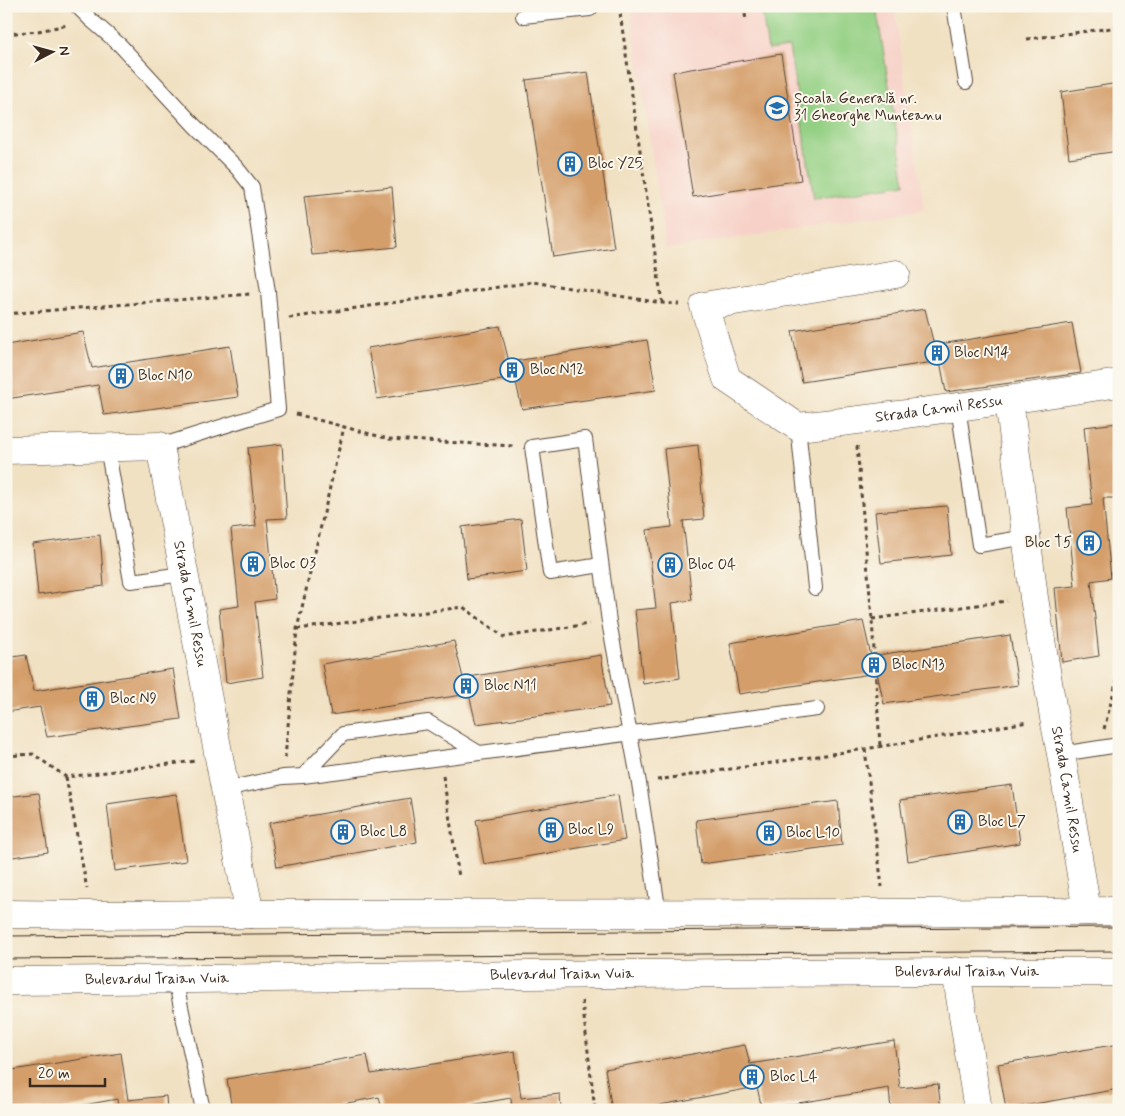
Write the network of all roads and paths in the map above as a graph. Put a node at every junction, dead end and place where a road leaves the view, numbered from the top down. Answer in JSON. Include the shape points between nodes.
{"nodes":[{"id":1,"x":77,"y":6,"type":"edge"},
{"id":2,"x":589,"y":6,"type":"edge"},
{"id":3,"x":619,"y":6,"type":"edge"},
{"id":4,"x":744,"y":6,"type":"edge"},
{"id":5,"x":954,"y":6,"type":"edge"},
{"id":6,"x":523,"y":16,"type":"dead end"},
{"id":7,"x":91,"y":20,"type":"junction"},
{"id":8,"x":746,"y":21,"type":"dead end"},
{"id":9,"x":1119,"y":27,"type":"edge"},
{"id":10,"x":8,"y":34,"type":"edge"},
{"id":11,"x":1027,"y":39,"type":"dead end"},
{"id":12,"x":966,"y":82,"type":"dead end"},
{"id":13,"x":6,"y":178,"type":"edge"},
{"id":14,"x":896,"y":274,"type":"dead end"},
{"id":15,"x":268,"y":292,"type":"junction"},
{"id":16,"x":662,"y":303,"type":"junction"},
{"id":17,"x":704,"y":306,"type":"junction"},
{"id":18,"x":6,"y":314,"type":"edge"},
{"id":19,"x":271,"y":320,"type":"junction"},
{"id":20,"x":1119,"y":383,"type":"edge"},
{"id":21,"x":1009,"y":400,"type":"junction"},
{"id":22,"x":958,"y":407,"type":"junction"},
{"id":23,"x":278,"y":409,"type":"junction"},
{"id":24,"x":855,"y":421,"type":"junction"},
{"id":25,"x":344,"y":427,"type":"junction"},
{"id":26,"x":798,"y":427,"type":"junction"},
{"id":27,"x":160,"y":446,"type":"junction"},
{"id":28,"x":107,"y":447,"type":"junction"},
{"id":29,"x":532,"y":447,"type":"junction"},
{"id":30,"x":6,"y":450,"type":"edge"},
{"id":31,"x":1026,"y":537,"type":"junction"},
{"id":32,"x":601,"y":565,"type":"junction"},
{"id":33,"x":183,"y":574,"type":"junction"},
{"id":34,"x":815,"y":588,"type":"dead end"},
{"id":35,"x":1034,"y":598,"type":"junction"},
{"id":36,"x":872,"y":619,"type":"junction"},
{"id":37,"x":609,"y":622,"type":"junction"},
{"id":38,"x":297,"y":628,"type":"junction"},
{"id":39,"x":1119,"y":672,"type":"edge"},
{"id":40,"x":817,"y":709,"type":"dead end"},
{"id":41,"x":1054,"y":718,"type":"junction"},
{"id":42,"x":630,"y":733,"type":"junction"},
{"id":43,"x":880,"y":746,"type":"junction"},
{"id":44,"x":1119,"y":746,"type":"edge"},
{"id":45,"x":1099,"y":748,"type":"junction"},
{"id":46,"x":865,"y":749,"type":"junction"},
{"id":47,"x":479,"y":753,"type":"junction"},
{"id":48,"x":1061,"y":754,"type":"junction"},
{"id":49,"x":6,"y":756,"type":"edge"},
{"id":50,"x":220,"y":758,"type":"junction"},
{"id":51,"x":440,"y":758,"type":"junction"},
{"id":52,"x":303,"y":776,"type":"junction"},
{"id":53,"x":66,"y":777,"type":"junction"},
{"id":54,"x":283,"y":777,"type":"junction"},
{"id":55,"x":639,"y":783,"type":"junction"},
{"id":56,"x":225,"y":789,"type":"junction"},
{"id":57,"x":459,"y":877,"type":"dead end"},
{"id":58,"x":1087,"y":911,"type":"junction"},
{"id":59,"x":1119,"y":911,"type":"edge"},
{"id":60,"x":885,"y":913,"type":"junction"},
{"id":61,"x":6,"y":914,"type":"edge"},
{"id":62,"x":250,"y":914,"type":"junction"},
{"id":63,"x":659,"y":914,"type":"junction"},
{"id":64,"x":92,"y":916,"type":"junction"},
{"id":65,"x":956,"y":972,"type":"junction"},
{"id":66,"x":1119,"y":972,"type":"edge"},
{"id":67,"x":579,"y":974,"type":"junction"},
{"id":68,"x":176,"y":979,"type":"junction"},
{"id":69,"x":6,"y":980,"type":"edge"},
{"id":70,"x":203,"y":1110,"type":"edge"},
{"id":71,"x":595,"y":1110,"type":"edge"},
{"id":72,"x":978,"y":1110,"type":"edge"}],
"edges":[{"from":1,"to":7,"type":"lane"},
{"from":2,"to":6,"type":"lane","via":[[590,9]]},
{"from":3,"to":16,"type":"path"},
{"from":4,"to":8,"type":"path"},
{"from":5,"to":12,"type":"lane"},
{"from":7,"to":10,"type":"path"},
{"from":7,"to":15,"type":"lane","via":[[120,45],[252,187]]},
{"from":9,"to":11,"type":"path"},
{"from":10,"to":13,"type":"path"},
{"from":14,"to":17,"type":"main road"},
{"from":15,"to":18,"type":"path"},
{"from":15,"to":19,"type":"lane"},
{"from":16,"to":17,"type":"path"},
{"from":16,"to":19,"type":"path","via":[[533,282]]},
{"from":17,"to":26,"type":"main road","via":[[727,379]]},
{"from":19,"to":23,"type":"lane"},
{"from":20,"to":21,"type":"main road"},
{"from":21,"to":22,"type":"main road","name":"Strada Camil Ressu"},
{"from":21,"to":31,"type":"main road","name":"Strada Camil Ressu"},
{"from":22,"to":24,"type":"main road","name":"Strada Camil Ressu"},
{"from":22,"to":31,"type":"lane","via":[[979,545]]},
{"from":23,"to":25,"type":"path"},
{"from":23,"to":27,"type":"lane"},
{"from":24,"to":26,"type":"main road","name":"Strada Camil Ressu"},
{"from":24,"to":36,"type":"path"},
{"from":25,"to":29,"type":"path","via":[[389,439]]},
{"from":25,"to":38,"type":"path"},
{"from":26,"to":34,"type":"lane"},
{"from":27,"to":28,"type":"main road"},
{"from":27,"to":33,"type":"main road","name":"Strada Camil Ressu"},
{"from":28,"to":30,"type":"main road"},
{"from":28,"to":33,"type":"lane","via":[[131,581]]},
{"from":29,"to":32,"type":"lane","via":[[550,573]]},
{"from":29,"to":32,"type":"lane","via":[[585,439]]},
{"from":31,"to":35,"type":"main road","name":"Strada Camil Ressu"},
{"from":32,"to":37,"type":"lane"},
{"from":33,"to":50,"type":"main road","name":"Strada Camil Ressu"},
{"from":35,"to":36,"type":"path"},
{"from":35,"to":41,"type":"main road","name":"Strada Camil Ressu"},
{"from":36,"to":43,"type":"path"},
{"from":37,"to":38,"type":"path","via":[[504,637],[463,607]]},
{"from":37,"to":42,"type":"lane"},
{"from":38,"to":54,"type":"path"},
{"from":39,"to":45,"type":"path"},
{"from":40,"to":42,"type":"lane"},
{"from":41,"to":43,"type":"path"},
{"from":41,"to":48,"type":"main road","name":"Strada Camil Ressu"},
{"from":42,"to":47,"type":"lane"},
{"from":42,"to":55,"type":"lane"},
{"from":43,"to":46,"type":"path"},
{"from":44,"to":45,"type":"lane"},
{"from":45,"to":48,"type":"lane"},
{"from":46,"to":55,"type":"path"},
{"from":46,"to":60,"type":"path"},
{"from":47,"to":51,"type":"lane"},
{"from":47,"to":52,"type":"lane","via":[[428,722],[343,734]]},
{"from":48,"to":58,"type":"main road","name":"Strada Camil Ressu"},
{"from":49,"to":53,"type":"path","via":[[33,754]]},
{"from":50,"to":53,"type":"path"},
{"from":50,"to":56,"type":"main road","name":"Strada Camil Ressu"},
{"from":51,"to":52,"type":"lane"},
{"from":51,"to":57,"type":"path"},
{"from":52,"to":54,"type":"lane"},
{"from":53,"to":64,"type":"path"},
{"from":54,"to":56,"type":"lane"},
{"from":55,"to":63,"type":"lane"},
{"from":56,"to":62,"type":"main road","name":"Strada Camil Ressu"},
{"from":58,"to":59,"type":"main road"},
{"from":58,"to":60,"type":"main road"},
{"from":60,"to":63,"type":"main road"},
{"from":61,"to":64,"type":"main road"},
{"from":62,"to":63,"type":"main road"},
{"from":62,"to":64,"type":"main road"},
{"from":65,"to":66,"type":"main road","name":"Bulevardul Traian Vuia"},
{"from":65,"to":67,"type":"main road","name":"Bulevardul Traian Vuia"},
{"from":65,"to":72,"type":"main road"},
{"from":67,"to":68,"type":"main road","name":"Bulevardul Traian Vuia"},
{"from":67,"to":71,"type":"path"},
{"from":68,"to":69,"type":"main road","name":"Bulevardul Traian Vuia"},
{"from":68,"to":70,"type":"lane"}]}
